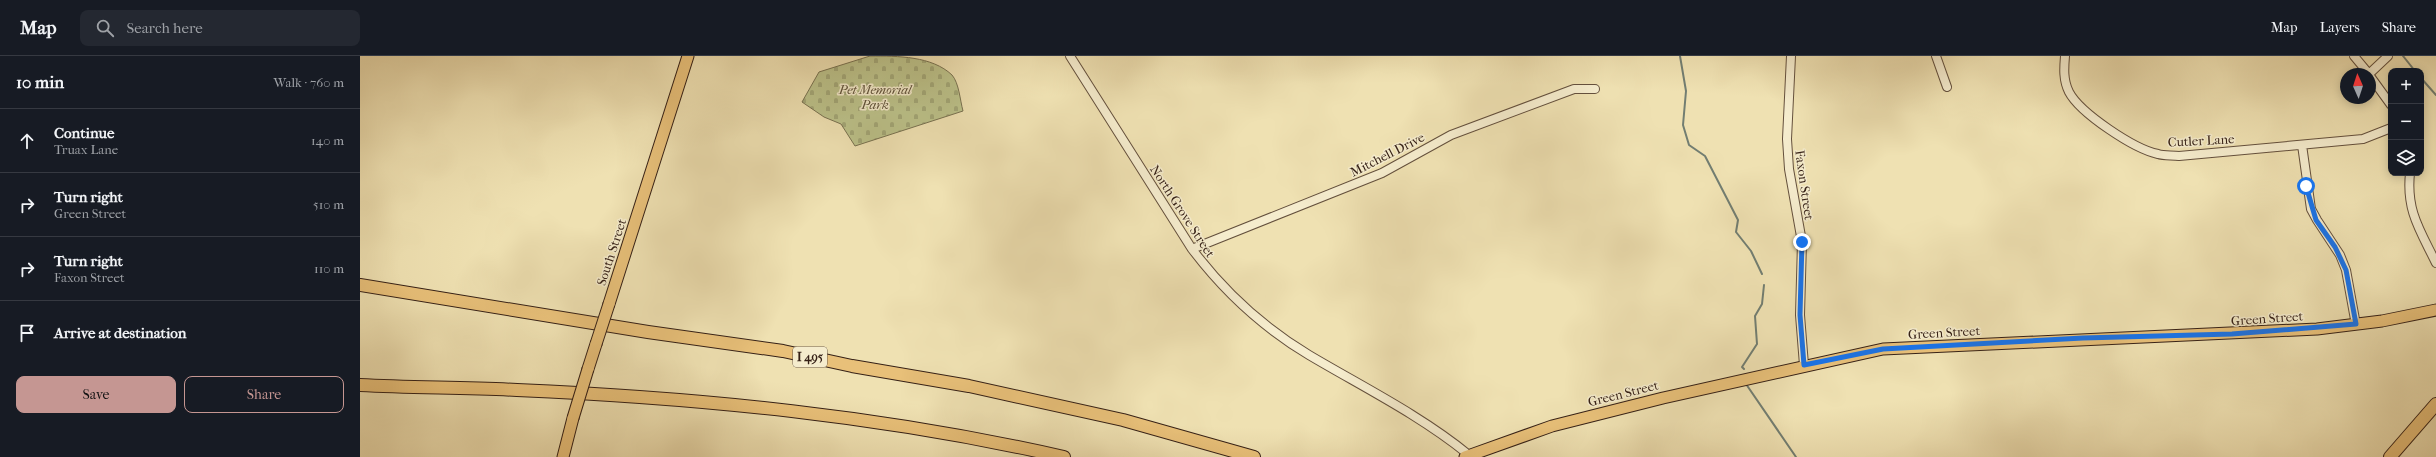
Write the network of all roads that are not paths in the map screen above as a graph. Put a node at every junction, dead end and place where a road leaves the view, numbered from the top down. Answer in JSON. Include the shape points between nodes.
{"nodes":[{"id":1,"x":688,"y":56,"type":"edge"},
{"id":2,"x":1070,"y":56,"type":"edge"},
{"id":3,"x":1791,"y":56,"type":"edge"},
{"id":4,"x":1936,"y":56,"type":"edge"},
{"id":5,"x":2065,"y":56,"type":"edge"},
{"id":6,"x":2354,"y":56,"type":"edge"},
{"id":7,"x":2388,"y":56,"type":"edge"},
{"id":8,"x":2363,"y":68,"type":"edge"},
{"id":9,"x":2376,"y":68,"type":"edge"},
{"id":10,"x":2376,"y":85,"type":"edge"},
{"id":11,"x":1947,"y":87,"type":"dead end"},
{"id":12,"x":1595,"y":90,"type":"dead end"},
{"id":13,"x":2390,"y":104,"type":"edge"},
{"id":14,"x":2388,"y":129,"type":"edge"},
{"id":15,"x":2302,"y":145,"type":"junction"},
{"id":16,"x":2410,"y":176,"type":"edge"},
{"id":17,"x":1192,"y":249,"type":"junction"},
{"id":18,"x":2436,"y":263,"type":"edge"},
{"id":19,"x":360,"y":285,"type":"edge"},
{"id":20,"x":2436,"y":310,"type":"edge"},
{"id":21,"x":2356,"y":324,"type":"junction"},
{"id":22,"x":1804,"y":365,"type":"junction"},
{"id":23,"x":360,"y":384,"type":"edge"},
{"id":24,"x":2436,"y":404,"type":"edge"},
{"id":25,"x":2414,"y":429,"type":"junction"},
{"id":26,"x":1467,"y":456,"type":"edge"},
{"id":27,"x":563,"y":457,"type":"edge"},
{"id":28,"x":1064,"y":457,"type":"edge"},
{"id":29,"x":1254,"y":457,"type":"edge"},
{"id":30,"x":2386,"y":457,"type":"edge"},
{"id":31,"x":2390,"y":457,"type":"edge"}],
"edges":[{"from":1,"to":27,"type":"main road","name":"South Street","bridge":true,"via":[[588,369]]},
{"from":2,"to":17,"type":"street","name":"North Grove Street"},
{"from":3,"to":22,"type":"street","name":"Faxon Street","via":[[1787,139],[1789,169],[1802,242],[1800,315]]},
{"from":4,"to":11,"type":"street"},
{"from":5,"to":15,"type":"street","name":"Cutler Lane","via":[[2064,80],[2075,101],[2088,115],[2144,149],[2158,154],[2179,156]]},
{"from":6,"to":8,"type":"street"},
{"from":7,"to":9,"type":"street"},
{"from":10,"to":13,"type":"street"},
{"from":12,"to":17,"type":"street","name":"Mitchell Drive","via":[[1574,90],[1451,135],[1382,173]]},
{"from":14,"to":15,"type":"street","name":"Cutler Lane","via":[[2363,139]]},
{"from":15,"to":21,"type":"street","via":[[2311,209],[2346,270]]},
{"from":16,"to":18,"type":"street","via":[[2408,198],[2412,212]]},
{"from":17,"to":26,"type":"street","name":"North Grove Street","via":[[1236,300],[1257,317],[1307,354],[1430,426]]},
{"from":19,"to":29,"type":"highway","number":"I 495","via":[[625,329],[783,351],[969,386],[1123,420]]},
{"from":20,"to":21,"type":"main road","name":"Green Street"},
{"from":21,"to":22,"type":"main road","name":"Green Street","via":[[2232,334],[2083,338],[1883,349]]},
{"from":22,"to":26,"type":"main road","name":"Green Street","via":[[1552,426]]},
{"from":23,"to":28,"type":"highway","via":[[515,390],[744,405],[829,415]]},
{"from":24,"to":25,"type":"highway"},
{"from":25,"to":30,"type":"highway"},
{"from":25,"to":31,"type":"highway"}]}
